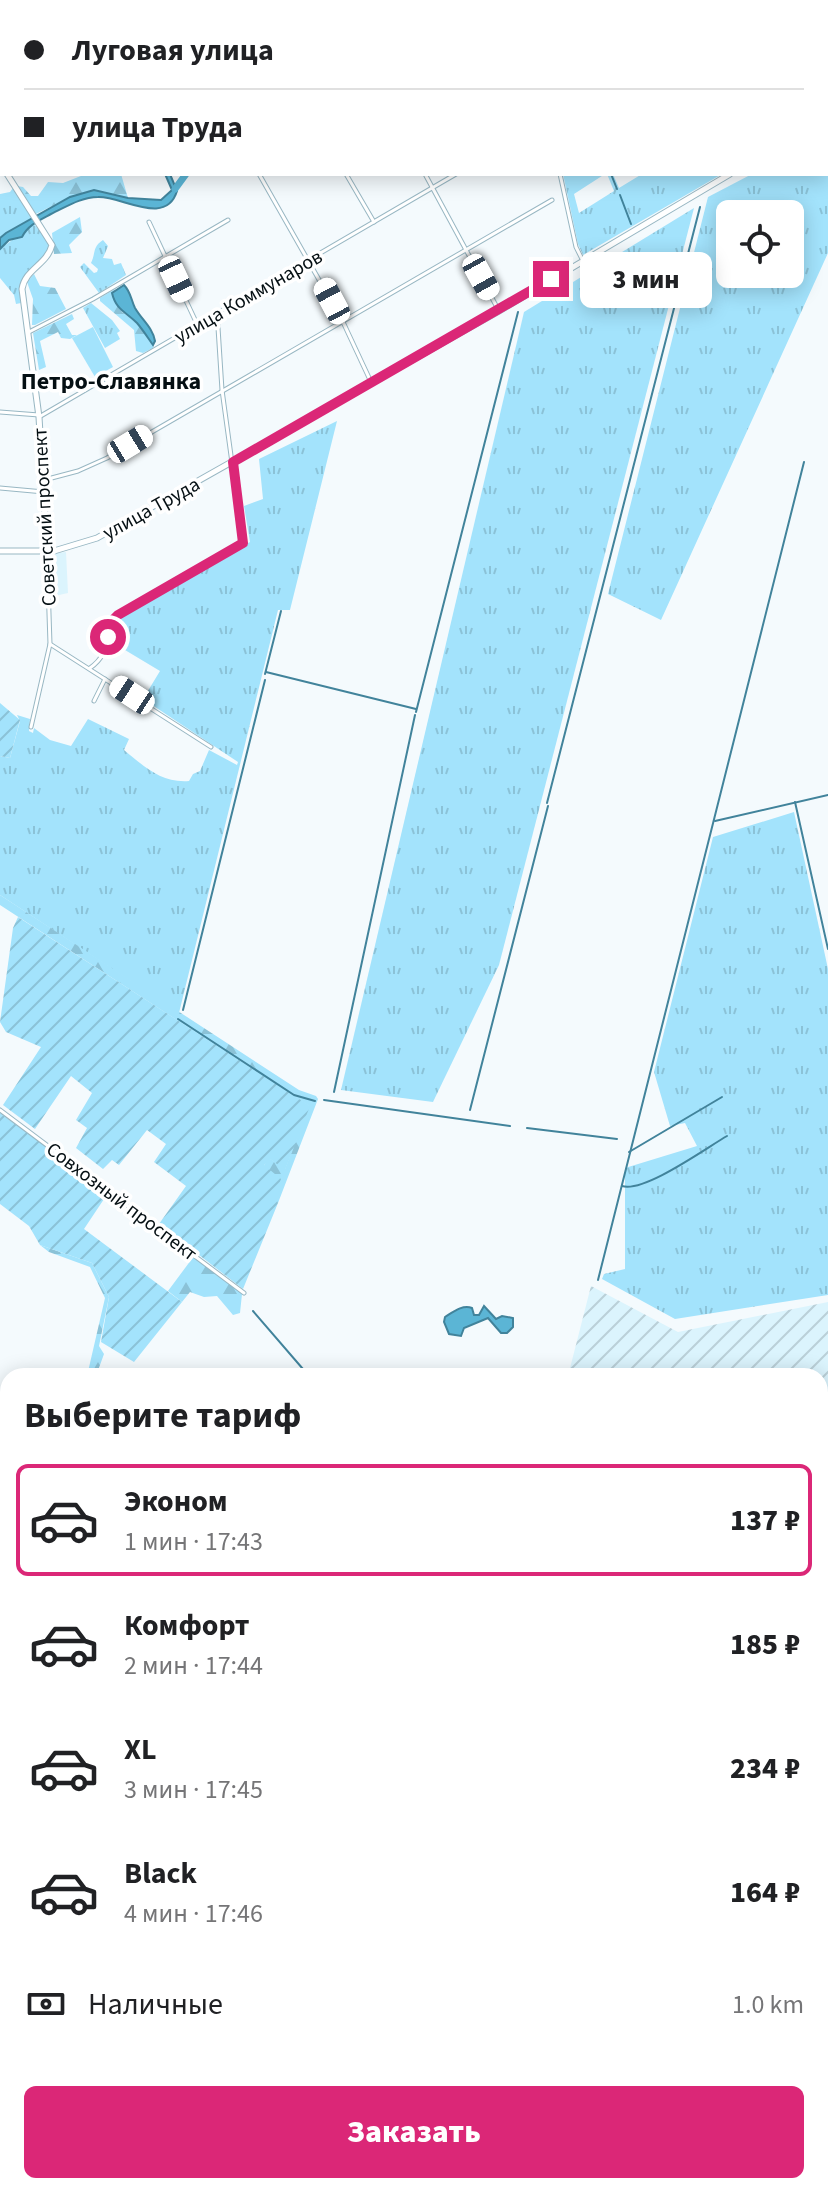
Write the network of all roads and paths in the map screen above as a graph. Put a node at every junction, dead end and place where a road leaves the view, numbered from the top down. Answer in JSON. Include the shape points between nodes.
{"nodes":[{"id":1,"x":8,"y":176,"type":"edge"},
{"id":2,"x":260,"y":176,"type":"edge"},
{"id":3,"x":347,"y":176,"type":"edge"},
{"id":4,"x":426,"y":176,"type":"edge"},
{"id":5,"x":453,"y":176,"type":"edge"},
{"id":6,"x":560,"y":176,"type":"edge"},
{"id":7,"x":727,"y":176,"type":"edge"},
{"id":8,"x":432,"y":188,"type":"junction"},
{"id":9,"x":552,"y":200,"type":"dead end"},
{"id":10,"x":228,"y":220,"type":"dead end"},
{"id":11,"x":149,"y":222,"type":"dead end"},
{"id":12,"x":374,"y":222,"type":"junction"},
{"id":13,"x":466,"y":250,"type":"junction"},
{"id":14,"x":165,"y":256,"type":"junction"},
{"id":15,"x":309,"y":260,"type":"junction"},
{"id":16,"x":582,"y":260,"type":"junction"},
{"id":17,"x":499,"y":311,"type":"junction"},
{"id":18,"x":217,"y":312,"type":"junction"},
{"id":19,"x":343,"y":322,"type":"junction"},
{"id":20,"x":197,"y":325,"type":"junction"},
{"id":21,"x":29,"y":332,"type":"junction"},
{"id":22,"x":371,"y":382,"type":"junction"},
{"id":23,"x":222,"y":390,"type":"junction"},
{"id":24,"x":0,"y":412,"type":"edge"},
{"id":25,"x":39,"y":416,"type":"junction"},
{"id":26,"x":233,"y":462,"type":"junction"},
{"id":27,"x":44,"y":480,"type":"junction"},
{"id":28,"x":0,"y":488,"type":"edge"},
{"id":29,"x":45,"y":492,"type":"junction"},
{"id":30,"x":0,"y":551,"type":"edge"},
{"id":31,"x":47,"y":551,"type":"junction"},
{"id":32,"x":50,"y":644,"type":"junction"},
{"id":33,"x":90,"y":668,"type":"junction"},
{"id":34,"x":106,"y":678,"type":"junction"},
{"id":35,"x":94,"y":701,"type":"dead end"},
{"id":36,"x":31,"y":727,"type":"dead end"},
{"id":37,"x":211,"y":747,"type":"dead end"},
{"id":38,"x":0,"y":1110,"type":"edge"},
{"id":39,"x":244,"y":1293,"type":"dead end"}],
"edges":[{"from":1,"to":21,"type":"street","name":"Советский проспект","via":[[50,241],[44,261],[23,282]]},
{"from":2,"to":15,"type":"street"},
{"from":3,"to":12,"type":"street"},
{"from":4,"to":8,"type":"street"},
{"from":5,"to":8,"type":"street","name":"улица Коммунаров"},
{"from":6,"to":16,"type":"street"},
{"from":7,"to":16,"type":"street","name":"улица Труда"},
{"from":8,"to":12,"type":"street","name":"улица Коммунаров"},
{"from":8,"to":13,"type":"street"},
{"from":9,"to":13,"type":"street"},
{"from":10,"to":14,"type":"street"},
{"from":11,"to":14,"type":"street"},
{"from":12,"to":15,"type":"street","name":"улица Коммунаров"},
{"from":13,"to":17,"type":"street"},
{"from":13,"to":19,"type":"street"},
{"from":14,"to":20,"type":"street"},
{"from":14,"to":21,"type":"street"},
{"from":15,"to":18,"type":"street","name":"улица Коммунаров"},
{"from":15,"to":19,"type":"street"},
{"from":16,"to":17,"type":"street","name":"улица Труда"},
{"from":17,"to":22,"type":"street","name":"улица Труда"},
{"from":18,"to":20,"type":"street","name":"улица Коммунаров"},
{"from":18,"to":23,"type":"street"},
{"from":19,"to":22,"type":"street"},
{"from":19,"to":23,"type":"street"},
{"from":20,"to":25,"type":"street","name":"улица Коммунаров"},
{"from":21,"to":25,"type":"street","name":"Советский проспект"},
{"from":22,"to":26,"type":"street","name":"улица Труда"},
{"from":23,"to":26,"type":"street"},
{"from":23,"to":27,"type":"street","via":[[107,458]]},
{"from":24,"to":25,"type":"street"},
{"from":25,"to":27,"type":"street","name":"Советский проспект"},
{"from":26,"to":31,"type":"street","name":"улица Труда","via":[[97,538]]},
{"from":26,"to":33,"type":"street","via":[[243,543],[118,615],[103,658]]},
{"from":27,"to":29,"type":"street","name":"Советский проспект"},
{"from":28,"to":29,"type":"street"},
{"from":29,"to":31,"type":"street","name":"Советский проспект"},
{"from":30,"to":31,"type":"street","name":"улица Труда"},
{"from":31,"to":32,"type":"street","name":"Советский проспект"},
{"from":32,"to":33,"type":"street"},
{"from":32,"to":36,"type":"street","name":"Советский проспект"},
{"from":33,"to":34,"type":"street"},
{"from":34,"to":35,"type":"street"},
{"from":34,"to":37,"type":"street"},
{"from":38,"to":39,"type":"street","name":"Совхозный проспект"}]}
